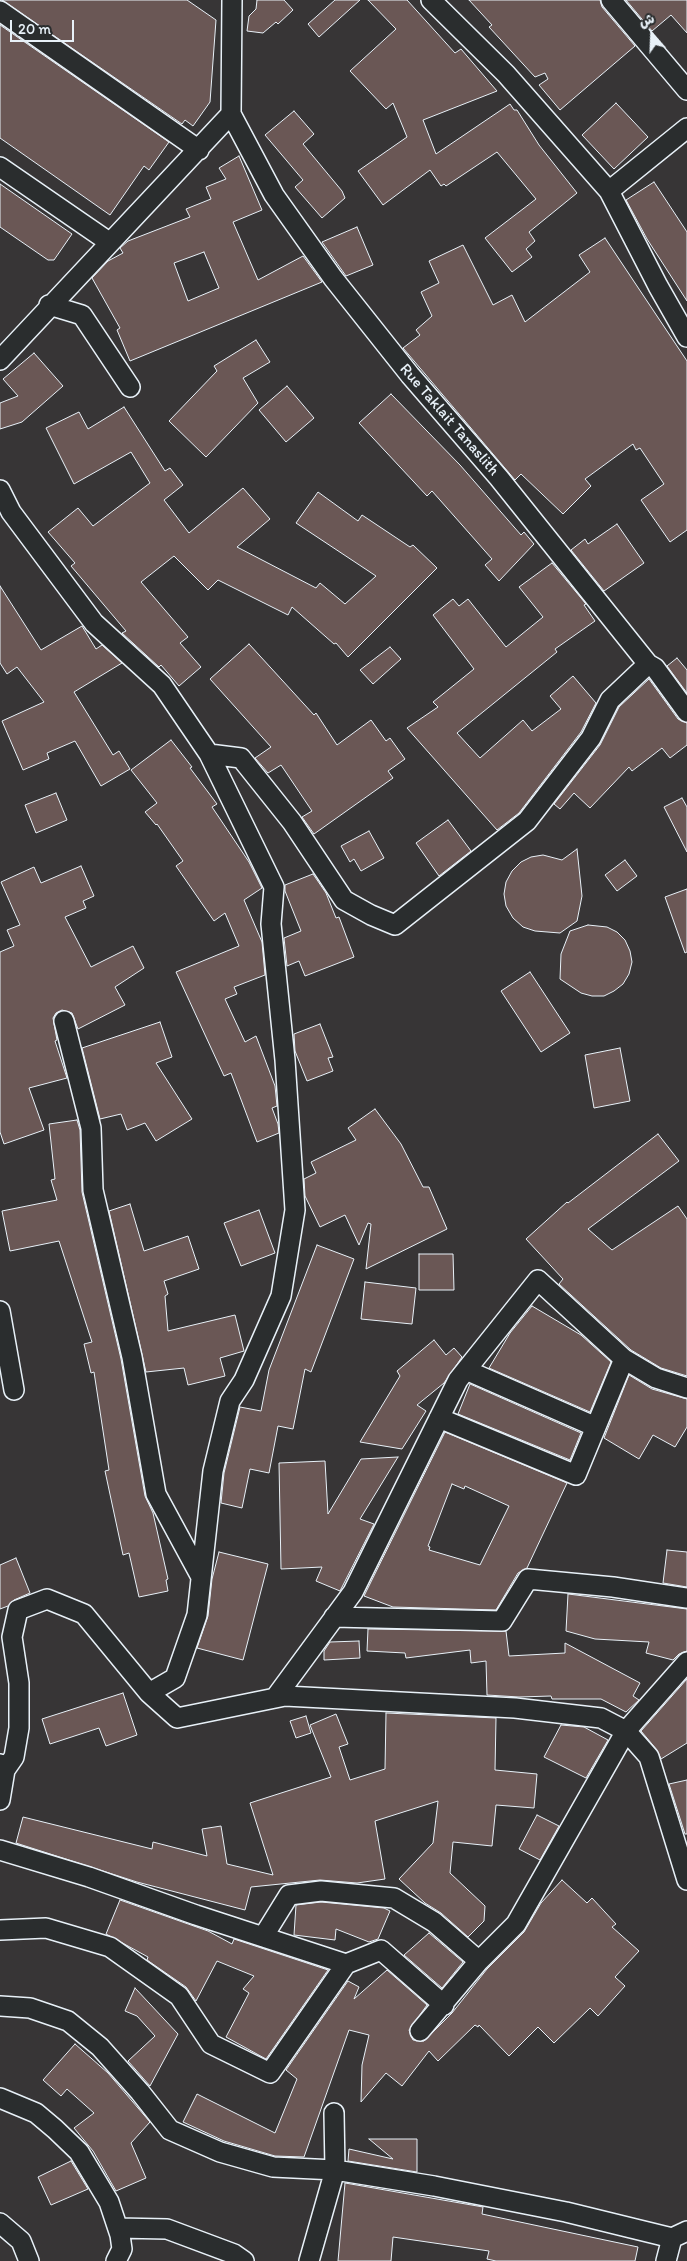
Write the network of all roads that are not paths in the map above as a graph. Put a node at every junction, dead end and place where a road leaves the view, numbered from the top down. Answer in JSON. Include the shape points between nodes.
{"nodes":[{"id":1,"x":432,"y":0,"type":"edge"},
{"id":2,"x":612,"y":0,"type":"edge"},
{"id":3,"x":230,"y":2,"type":"edge"},
{"id":4,"x":0,"y":11,"type":"edge"},
{"id":5,"x":687,"y":90,"type":"edge"},
{"id":6,"x":231,"y":114,"type":"junction"},
{"id":7,"x":687,"y":128,"type":"edge"},
{"id":8,"x":199,"y":150,"type":"junction"},
{"id":9,"x":0,"y":167,"type":"edge"},
{"id":10,"x":609,"y":191,"type":"junction"},
{"id":11,"x":110,"y":242,"type":"junction"},
{"id":12,"x":49,"y":305,"type":"junction"},
{"id":13,"x":687,"y":337,"type":"edge"},
{"id":14,"x":0,"y":360,"type":"edge"},
{"id":15,"x":130,"y":387,"type":"dead end"},
{"id":16,"x":0,"y":490,"type":"edge"},
{"id":17,"x":648,"y":664,"type":"junction"},
{"id":18,"x":687,"y":712,"type":"edge"},
{"id":19,"x":209,"y":754,"type":"junction"},
{"id":20,"x":64,"y":1021,"type":"dead end"},
{"id":21,"x":0,"y":1311,"type":"edge"},
{"id":22,"x":624,"y":1359,"type":"junction"},
{"id":23,"x":466,"y":1370,"type":"junction"},
{"id":24,"x":687,"y":1388,"type":"edge"},
{"id":25,"x":14,"y":1390,"type":"dead end"},
{"id":26,"x":439,"y":1418,"type":"junction"},
{"id":27,"x":596,"y":1427,"type":"junction"},
{"id":28,"x":201,"y":1577,"type":"junction"},
{"id":29,"x":687,"y":1598,"type":"edge"},
{"id":30,"x":334,"y":1617,"type":"junction"},
{"id":31,"x":687,"y":1662,"type":"edge"},
{"id":32,"x":148,"y":1694,"type":"junction"},
{"id":33,"x":275,"y":1698,"type":"junction"},
{"id":34,"x":626,"y":1731,"type":"junction"},
{"id":35,"x":3,"y":1767,"type":"edge"},
{"id":36,"x":0,"y":1800,"type":"edge"},
{"id":37,"x":0,"y":1850,"type":"edge"},
{"id":38,"x":687,"y":1880,"type":"edge"},
{"id":39,"x":0,"y":1930,"type":"edge"},
{"id":40,"x":263,"y":1937,"type":"junction"},
{"id":41,"x":478,"y":1962,"type":"junction"},
{"id":42,"x":346,"y":1964,"type":"junction"},
{"id":43,"x":444,"y":2005,"type":"junction"},
{"id":44,"x":0,"y":2006,"type":"edge"},
{"id":45,"x":420,"y":2031,"type":"dead end"},
{"id":46,"x":0,"y":2098,"type":"edge"},
{"id":47,"x":334,"y":2113,"type":"dead end"},
{"id":48,"x":335,"y":2170,"type":"junction"},
{"id":49,"x":0,"y":2223,"type":"edge"},
{"id":50,"x":118,"y":2228,"type":"junction"},
{"id":51,"x":680,"y":2234,"type":"edge"},
{"id":52,"x":29,"y":2261,"type":"edge"},
{"id":53,"x":116,"y":2261,"type":"edge"},
{"id":54,"x":244,"y":2261,"type":"edge"},
{"id":55,"x":309,"y":2261,"type":"edge"},
{"id":56,"x":666,"y":2261,"type":"edge"}],
"edges":[{"from":1,"to":10,"type":"street","via":[[506,74]]},
{"from":2,"to":5,"type":"street"},
{"from":3,"to":6,"type":"street"},
{"from":4,"to":8,"type":"street"},
{"from":6,"to":8,"type":"street"},
{"from":6,"to":17,"type":"street","name":"Rue Taklait Tanaslith","via":[[274,195],[333,278]]},
{"from":7,"to":10,"type":"street"},
{"from":8,"to":11,"type":"street"},
{"from":9,"to":11,"type":"street"},
{"from":10,"to":13,"type":"street"},
{"from":11,"to":12,"type":"street"},
{"from":12,"to":14,"type":"street"},
{"from":12,"to":15,"type":"street","via":[[82,316]]},
{"from":16,"to":19,"type":"street","via":[[12,512],[94,622],[162,684]]},
{"from":17,"to":18,"type":"street","name":"Rue Taklait Tanaslith","via":[[655,668]]},
{"from":17,"to":19,"type":"street","via":[[610,700],[591,738],[527,821],[395,925],[344,900],[292,822],[241,758]]},
{"from":19,"to":28,"type":"street","via":[[274,887],[271,924],[285,1060],[295,1210],[281,1296],[244,1380],[230,1401],[213,1471]]},
{"from":20,"to":28,"type":"street","via":[[91,1128],[93,1190],[132,1357],[156,1494]]},
{"from":21,"to":25,"type":"street"},
{"from":22,"to":23,"type":"street","via":[[538,1280]]},
{"from":22,"to":24,"type":"street","via":[[656,1378]]},
{"from":22,"to":27,"type":"street"},
{"from":23,"to":26,"type":"street"},
{"from":23,"to":27,"type":"street"},
{"from":26,"to":27,"type":"street","via":[[576,1474]]},
{"from":26,"to":30,"type":"street","via":[[353,1592]]},
{"from":28,"to":32,"type":"street","via":[[197,1615],[175,1678]]},
{"from":29,"to":30,"type":"street","via":[[613,1587],[528,1580],[502,1621]]},
{"from":30,"to":33,"type":"street"},
{"from":31,"to":34,"type":"street"},
{"from":32,"to":33,"type":"street","via":[[177,1718]]},
{"from":32,"to":35,"type":"street","via":[[84,1614],[47,1599],[18,1610],[12,1638],[19,1683],[19,1728],[14,1757]]},
{"from":33,"to":34,"type":"street","via":[[516,1708],[601,1718]]},
{"from":34,"to":38,"type":"street","via":[[649,1757]]},
{"from":34,"to":41,"type":"street","via":[[516,1924]]},
{"from":35,"to":36,"type":"street"},
{"from":37,"to":40,"type":"street"},
{"from":39,"to":42,"type":"street","via":[[46,1928],[110,1947],[180,1996],[211,2044],[270,2073]]},
{"from":40,"to":41,"type":"street","via":[[289,1895],[321,1891],[394,1898],[434,1922]]},
{"from":40,"to":42,"type":"street"},
{"from":41,"to":43,"type":"street"},
{"from":42,"to":43,"type":"street","via":[[381,1950]]},
{"from":43,"to":45,"type":"street"},
{"from":44,"to":48,"type":"street","via":[[30,2008],[68,2021],[100,2047],[170,2130],[220,2152],[273,2167]]},
{"from":46,"to":50,"type":"street","via":[[36,2114],[56,2128],[79,2152],[109,2202]]},
{"from":47,"to":48,"type":"street"},
{"from":48,"to":51,"type":"street"},
{"from":48,"to":55,"type":"street"},
{"from":49,"to":52,"type":"street","via":[[21,2241]]},
{"from":50,"to":53,"type":"street","via":[[122,2250]]},
{"from":50,"to":54,"type":"street","via":[[167,2229],[234,2254]]},
{"from":51,"to":56,"type":"street"}]}
